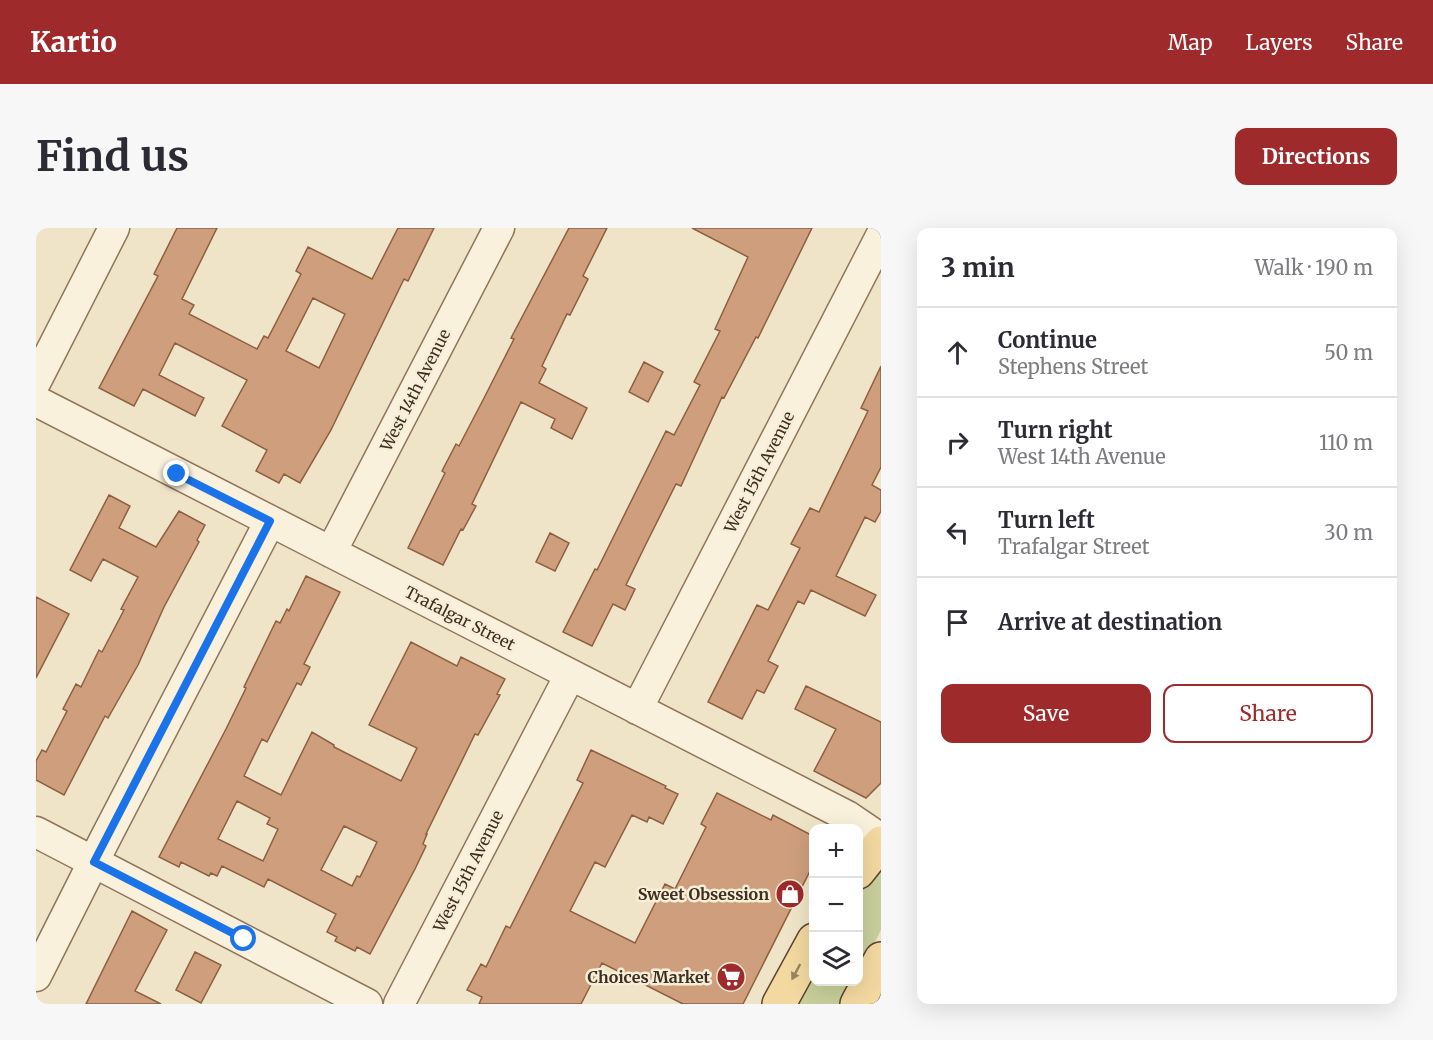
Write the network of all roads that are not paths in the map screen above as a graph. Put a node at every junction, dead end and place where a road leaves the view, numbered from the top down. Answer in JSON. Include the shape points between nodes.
{"nodes":[{"id":1,"x":114,"y":228,"type":"edge"},
{"id":2,"x":499,"y":228,"type":"edge"},
{"id":3,"x":881,"y":236,"type":"edge"},
{"id":4,"x":36,"y":381,"type":"edge"},
{"id":5,"x":36,"y":401,"type":"edge"},
{"id":6,"x":270,"y":521,"type":"junction"},
{"id":7,"x":331,"y":552,"type":"junction"},
{"id":8,"x":570,"y":675,"type":"junction"},
{"id":9,"x":638,"y":709,"type":"junction"},
{"id":10,"x":36,"y":832,"type":"edge"},
{"id":11,"x":881,"y":841,"type":"edge"},
{"id":12,"x":94,"y":862,"type":"junction"},
{"id":13,"x":863,"y":865,"type":"edge"},
{"id":14,"x":809,"y":948,"type":"edge"},
{"id":15,"x":881,"y":959,"type":"edge"},
{"id":16,"x":36,"y":976,"type":"edge"},
{"id":17,"x":367,"y":1004,"type":"edge"},
{"id":18,"x":399,"y":1004,"type":"edge"},
{"id":19,"x":779,"y":1004,"type":"edge"},
{"id":20,"x":857,"y":1004,"type":"edge"}],
"edges":[{"from":1,"to":4,"type":"street"},
{"from":2,"to":7,"type":"street","name":"West 14th Avenue"},
{"from":3,"to":9,"type":"street","name":"West 15th Avenue"},
{"from":5,"to":6,"type":"street","name":"Trafalgar Street"},
{"from":6,"to":7,"type":"street","name":"Trafalgar Street"},
{"from":6,"to":12,"type":"street"},
{"from":7,"to":8,"type":"street","name":"Trafalgar Street"},
{"from":8,"to":9,"type":"street","name":"Trafalgar Street"},
{"from":8,"to":18,"type":"street","name":"West 15th Avenue"},
{"from":9,"to":11,"type":"street","name":"Trafalgar Street","via":[[847,816]]},
{"from":10,"to":12,"type":"street"},
{"from":11,"to":13,"type":"main road"},
{"from":12,"to":16,"type":"street"},
{"from":12,"to":17,"type":"street"},
{"from":14,"to":19,"type":"main road","one_way":true},
{"from":15,"to":20,"type":"main road"}]}
